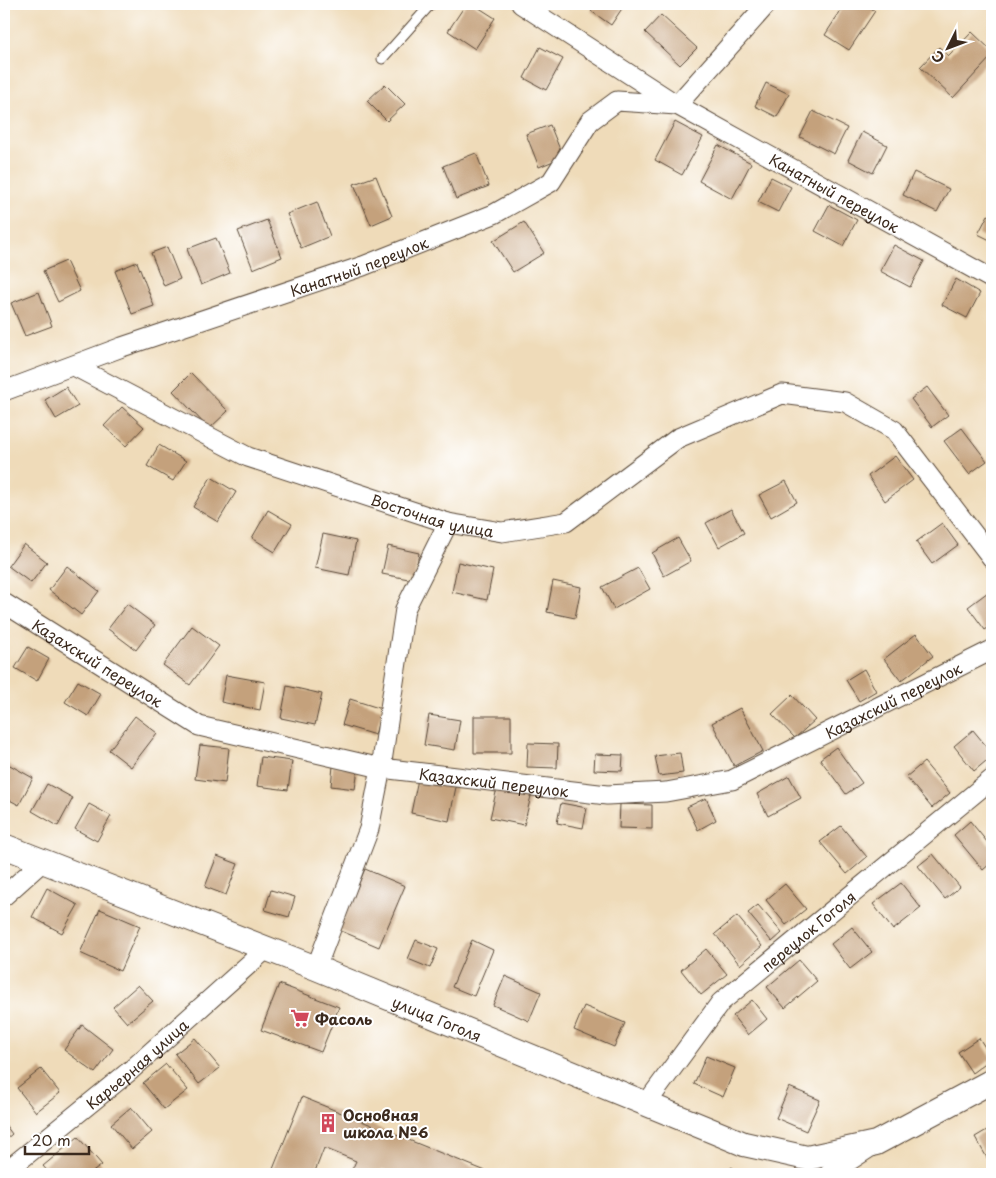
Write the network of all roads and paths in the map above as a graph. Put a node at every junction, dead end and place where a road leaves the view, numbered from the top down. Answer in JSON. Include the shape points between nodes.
{"nodes":[{"id":1,"x":430,"y":4,"type":"edge"},
{"id":2,"x":521,"y":4,"type":"edge"},
{"id":3,"x":766,"y":4,"type":"edge"},
{"id":4,"x":382,"y":59,"type":"dead end"},
{"id":5,"x":677,"y":105,"type":"junction"},
{"id":6,"x":992,"y":280,"type":"edge"},
{"id":7,"x":74,"y":366,"type":"junction"},
{"id":8,"x":4,"y":391,"type":"edge"},
{"id":9,"x":448,"y":523,"type":"junction"},
{"id":10,"x":992,"y":558,"type":"edge"},
{"id":11,"x":4,"y":604,"type":"edge"},
{"id":12,"x":992,"y":650,"type":"edge"},
{"id":13,"x":382,"y":768,"type":"junction"},
{"id":14,"x":992,"y":779,"type":"edge"},
{"id":15,"x":4,"y":846,"type":"edge"},
{"id":16,"x":42,"y":862,"type":"junction"},
{"id":17,"x":4,"y":896,"type":"edge"},
{"id":18,"x":266,"y":949,"type":"junction"},
{"id":19,"x":316,"y":968,"type":"junction"},
{"id":20,"x":992,"y":1081,"type":"edge"},
{"id":21,"x":646,"y":1104,"type":"junction"},
{"id":22,"x":876,"y":1143,"type":"junction"},
{"id":23,"x":4,"y":1173,"type":"edge"},
{"id":24,"x":829,"y":1174,"type":"edge"}],
"edges":[{"from":1,"to":4,"type":"lane"},
{"from":2,"to":5,"type":"street","name":"Канатный переулок"},
{"from":3,"to":5,"type":"street"},
{"from":5,"to":6,"type":"street","name":"Канатный переулок"},
{"from":5,"to":7,"type":"street","name":"Канатный переулок","via":[[617,101],[590,121],[551,182],[494,214],[363,266]]},
{"from":7,"to":8,"type":"street","name":"Канатный переулок"},
{"from":7,"to":9,"type":"street","name":"Восточная улица","via":[[248,457]]},
{"from":9,"to":10,"type":"street","name":"Восточная улица","via":[[502,532],[566,522],[678,438],[782,394],[845,402],[894,430]]},
{"from":9,"to":13,"type":"street","via":[[405,609]]},
{"from":11,"to":13,"type":"street","name":"Казахский переулок","via":[[199,726]]},
{"from":12,"to":13,"type":"street","name":"Казахский переулок","via":[[732,780],[666,792],[607,795]]},
{"from":13,"to":19,"type":"street","via":[[369,829]]},
{"from":14,"to":21,"type":"street","name":"переулок Гоголя","via":[[721,1002]]},
{"from":15,"to":16,"type":"street","name":"улица Гоголя"},
{"from":16,"to":17,"type":"street"},
{"from":16,"to":18,"type":"street","name":"улица Гоголя"},
{"from":18,"to":19,"type":"street","name":"улица Гоголя"},
{"from":18,"to":23,"type":"street","name":"Карьерная улица","via":[[131,1070]]},
{"from":19,"to":21,"type":"street","name":"улица Гоголя"},
{"from":20,"to":22,"type":"street","name":"улица Гоголя"},
{"from":21,"to":22,"type":"street","name":"улица Гоголя","via":[[744,1144],[807,1158]]},
{"from":22,"to":24,"type":"street"}]}
